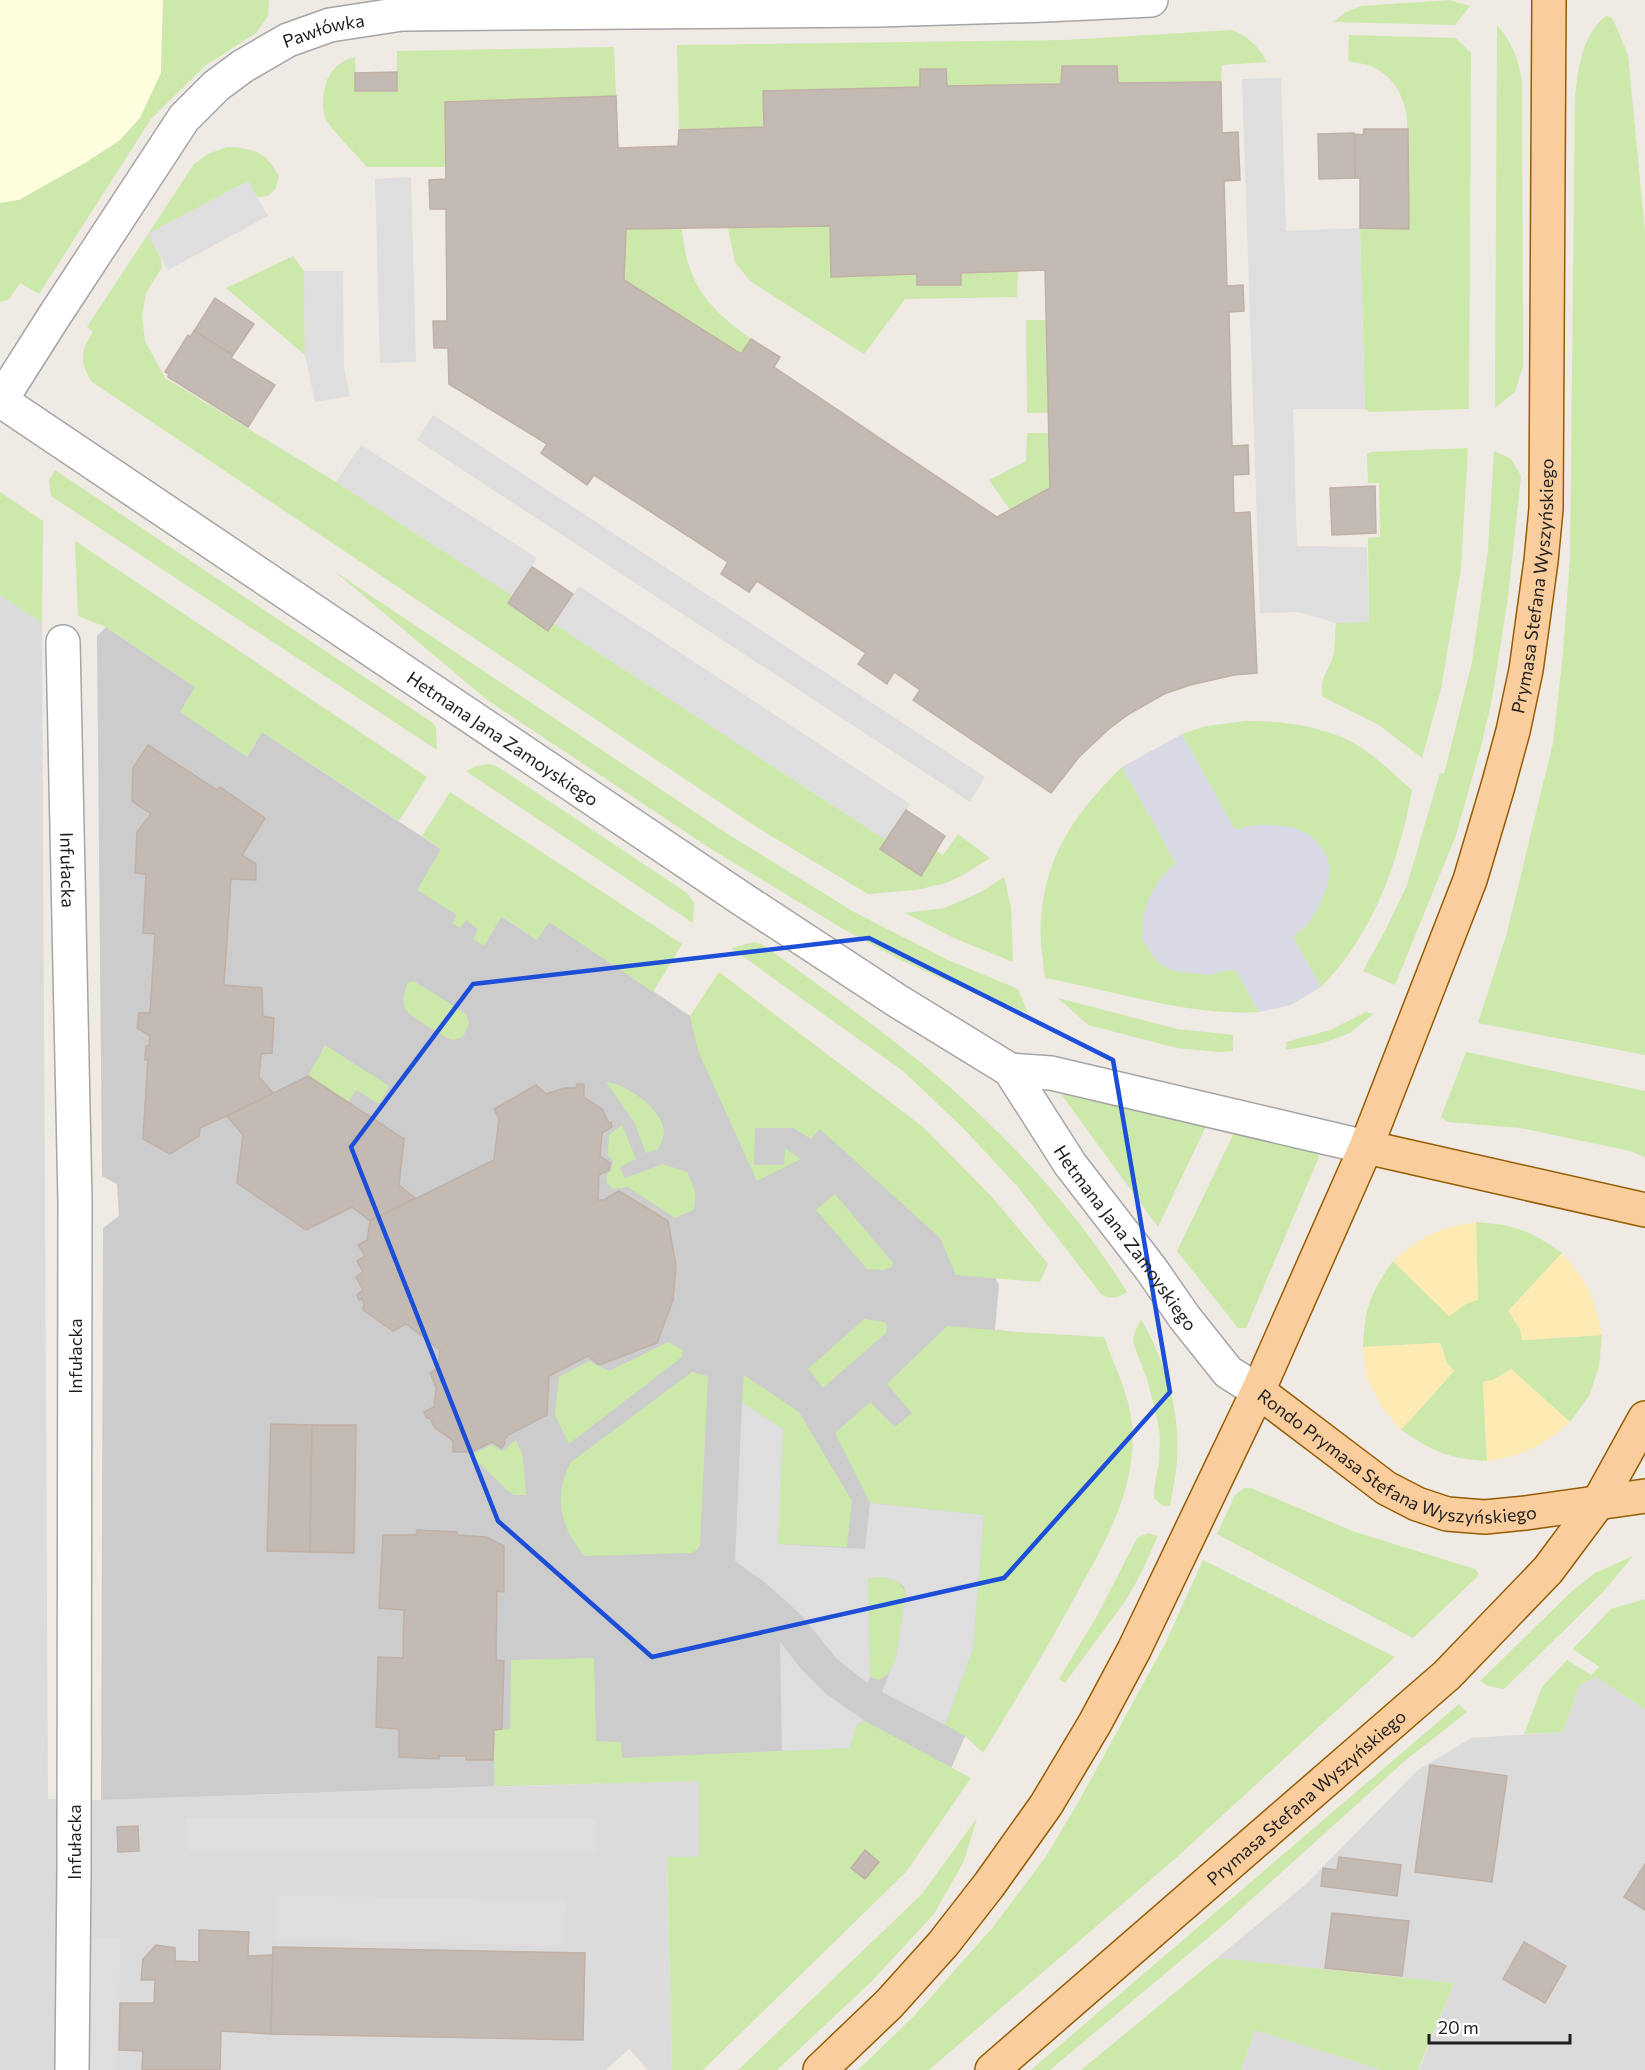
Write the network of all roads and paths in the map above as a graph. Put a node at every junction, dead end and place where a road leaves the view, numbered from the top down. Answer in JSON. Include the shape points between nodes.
{"nodes":[{"id":1,"x":1151,"y":0,"type":"edge"},
{"id":2,"x":1550,"y":0,"type":"edge"},
{"id":3,"x":0,"y":400,"type":"edge"},
{"id":4,"x":63,"y":642,"type":"dead end"},
{"id":5,"x":1010,"y":1070,"type":"junction"},
{"id":6,"x":1365,"y":1147,"type":"junction"},
{"id":7,"x":1645,"y":1210,"type":"edge"},
{"id":8,"x":1258,"y":1390,"type":"junction"},
{"id":9,"x":1645,"y":1418,"type":"edge"},
{"id":10,"x":1645,"y":1496,"type":"edge"},
{"id":11,"x":1598,"y":1503,"type":"junction"},
{"id":12,"x":72,"y":2070,"type":"edge"},
{"id":13,"x":820,"y":2070,"type":"edge"},
{"id":14,"x":992,"y":2070,"type":"edge"}],
"edges":[{"from":1,"to":3,"type":"street","name":"Pawłówka","via":[[879,10],[402,14],[330,25],[288,40],[243,66],[184,118]]},
{"from":2,"to":6,"type":"main road","name":"Prymasa Stefana Wyszyńskiego","via":[[1546,509],[1526,670],[1513,731],[1470,880]]},
{"from":3,"to":5,"type":"street","name":"Hetmana Jana Zamoyskiego","via":[[739,897]]},
{"from":4,"to":12,"type":"street","name":"Infułacka","via":[[75,1225]]},
{"from":5,"to":6,"type":"street","name":"Hetmana Jana Zamoyskiego","via":[[1051,1072]]},
{"from":5,"to":8,"type":"street","name":"Hetmana Jana Zamoyskiego","via":[[1070,1164],[1185,1318],[1228,1371]]},
{"from":6,"to":7,"type":"main road"},
{"from":6,"to":8,"type":"main road","name":"Rondo Prymasa Stefana Wyszyńskiego"},
{"from":8,"to":11,"type":"main road","name":"Rondo Prymasa Stefana Wyszyńskiego","via":[[1386,1488],[1447,1514],[1485,1517]]},
{"from":8,"to":13,"type":"main road","via":[[1134,1650],[1046,1805],[943,1944],[889,2004]]},
{"from":9,"to":11,"type":"main road"},
{"from":10,"to":11,"type":"main road","name":"Rondo Prymasa Stefana Wyszyńskiego"},
{"from":11,"to":14,"type":"main road","name":"Prymasa Stefana Wyszyńskiego","via":[[1548,1570],[1447,1675]]}]}
